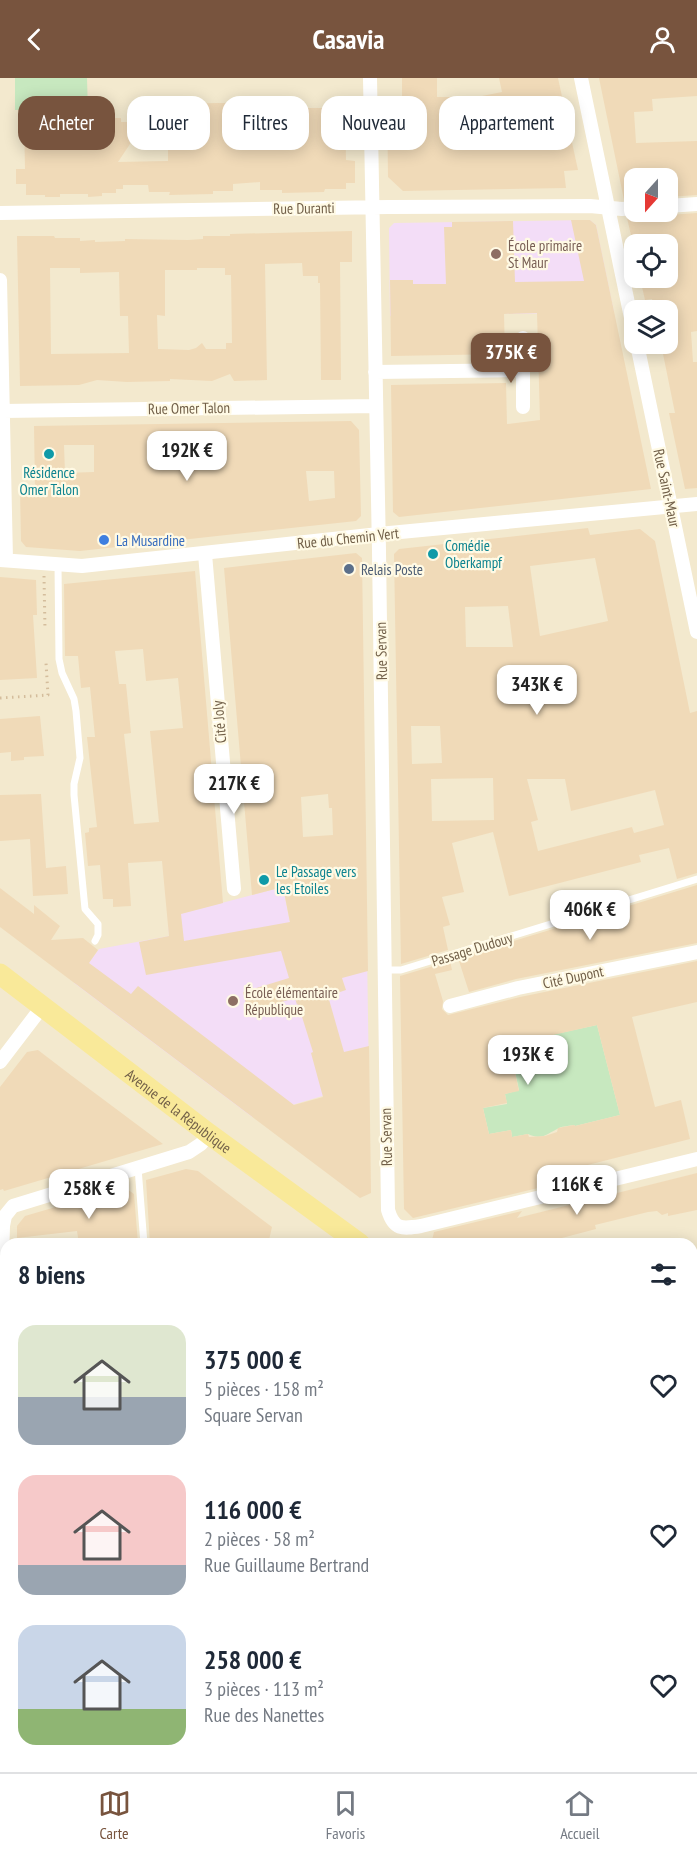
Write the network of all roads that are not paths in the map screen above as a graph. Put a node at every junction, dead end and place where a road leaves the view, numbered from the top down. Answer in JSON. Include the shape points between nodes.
{"nodes":[{"id":1,"x":370,"y":78,"type":"edge"},
{"id":2,"x":581,"y":78,"type":"edge"},
{"id":3,"x":697,"y":204,"type":"edge"},
{"id":4,"x":678,"y":205,"type":"edge"},
{"id":5,"x":372,"y":207,"type":"junction"},
{"id":6,"x":608,"y":208,"type":"junction"},
{"id":7,"x":624,"y":208,"type":"edge"},
{"id":8,"x":0,"y":213,"type":"edge"},
{"id":9,"x":0,"y":280,"type":"edge"},
{"id":10,"x":627,"y":300,"type":"edge"},
{"id":11,"x":524,"y":338,"type":"dead end"},
{"id":12,"x":639,"y":354,"type":"edge"},
{"id":13,"x":1,"y":360,"type":"edge"},
{"id":14,"x":523,"y":370,"type":"junction"},
{"id":15,"x":375,"y":372,"type":"junction"},
{"id":16,"x":375,"y":406,"type":"junction"},
{"id":17,"x":523,"y":407,"type":"dead end"},
{"id":18,"x":3,"y":411,"type":"junction"},
{"id":19,"x":697,"y":504,"type":"edge"},
{"id":20,"x":671,"y":507,"type":"junction"},
{"id":21,"x":379,"y":534,"type":"junction"},
{"id":22,"x":205,"y":554,"type":"junction"},
{"id":23,"x":3,"y":560,"type":"edge"},
{"id":24,"x":51,"y":564,"type":"junction"},
{"id":25,"x":697,"y":632,"type":"edge"},
{"id":26,"x":697,"y":879,"type":"edge"},
{"id":27,"x":234,"y":889,"type":"dead end"},
{"id":28,"x":95,"y":941,"type":"dead end"},
{"id":29,"x":697,"y":952,"type":"edge"},
{"id":30,"x":384,"y":970,"type":"junction"},
{"id":31,"x":0,"y":974,"type":"edge"},
{"id":32,"x":450,"y":1006,"type":"dead end"},
{"id":33,"x":42,"y":1007,"type":"junction"},
{"id":34,"x":0,"y":1062,"type":"edge"},
{"id":35,"x":209,"y":1134,"type":"junction"},
{"id":36,"x":697,"y":1159,"type":"edge"},
{"id":37,"x":138,"y":1168,"type":"junction"},
{"id":38,"x":3,"y":1238,"type":"edge"},
{"id":39,"x":144,"y":1238,"type":"edge"},
{"id":40,"x":352,"y":1238,"type":"edge"}],
"edges":[{"from":1,"to":5,"type":"street","name":"Rue Servan"},
{"from":2,"to":6,"type":"street"},
{"from":3,"to":4,"type":"street"},
{"from":5,"to":6,"type":"street","name":"Rue Duranti"},
{"from":5,"to":8,"type":"street","name":"Rue Duranti"},
{"from":5,"to":15,"type":"street","name":"Rue Servan"},
{"from":6,"to":7,"type":"street","name":"Rue Duranti"},
{"from":6,"to":10,"type":"street"},
{"from":9,"to":13,"type":"street"},
{"from":11,"to":14,"type":"street"},
{"from":12,"to":20,"type":"street","name":"Rue Saint-Maur"},
{"from":13,"to":18,"type":"street"},
{"from":14,"to":15,"type":"street"},
{"from":14,"to":17,"type":"street"},
{"from":15,"to":16,"type":"street","name":"Rue Servan"},
{"from":16,"to":18,"type":"street","name":"Rue Omer Talon"},
{"from":16,"to":21,"type":"street","name":"Rue Servan"},
{"from":18,"to":23,"type":"street"},
{"from":19,"to":20,"type":"street","name":"Rue du Chemin Vert"},
{"from":20,"to":21,"type":"street","name":"Rue du Chemin Vert"},
{"from":20,"to":25,"type":"street","name":"Rue Saint-Maur"},
{"from":21,"to":22,"type":"street","name":"Rue du Chemin Vert"},
{"from":21,"to":30,"type":"street","name":"Rue Servan"},
{"from":22,"to":24,"type":"street","name":"Rue du Chemin Vert","via":[[82,566]]},
{"from":22,"to":27,"type":"street","name":"Cité Joly"},
{"from":23,"to":24,"type":"street","name":"Rue du Chemin Vert"},
{"from":24,"to":28,"type":"lane","via":[[59,658],[76,711],[80,758],[74,784],[76,819],[85,909],[98,924]]},
{"from":26,"to":30,"type":"lane","name":"Passage Dudouy","via":[[401,970]]},
{"from":29,"to":32,"type":"street","name":"Cité Dupont","via":[[518,988]]},
{"from":30,"to":36,"type":"street","name":"Rue Servan","via":[[387,1201],[394,1224],[404,1229],[421,1226]]},
{"from":31,"to":33,"type":"main road","name":"Avenue de la République"},
{"from":33,"to":34,"type":"street"},
{"from":33,"to":35,"type":"main road","name":"Avenue de la République"},
{"from":35,"to":37,"type":"street","via":[[189,1152]]},
{"from":35,"to":40,"type":"main road","name":"Avenue de la République"},
{"from":37,"to":38,"type":"street","via":[[19,1203],[8,1210]]},
{"from":37,"to":39,"type":"lane"}]}
